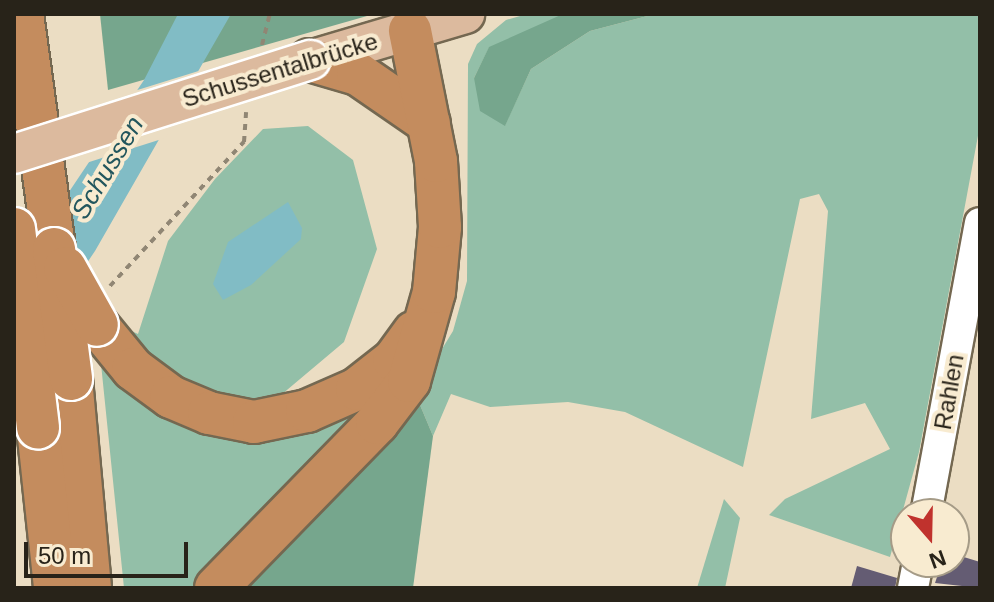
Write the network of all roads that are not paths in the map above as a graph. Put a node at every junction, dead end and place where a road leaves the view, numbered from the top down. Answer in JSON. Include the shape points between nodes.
{"nodes":[{"id":1,"x":22,"y":14,"type":"edge"},
{"id":2,"x":465,"y":14,"type":"edge"},
{"id":3,"x":410,"y":31,"type":"junction"},
{"id":4,"x":310,"y":60,"type":"junction"},
{"id":5,"x":429,"y":123,"type":"junction"},
{"id":6,"x":30,"y":160,"type":"edge"},
{"id":7,"x":980,"y":223,"type":"edge"},
{"id":8,"x":14,"y":229,"type":"edge"},
{"id":9,"x":54,"y":249,"type":"junction"},
{"id":10,"x":427,"y":315,"type":"junction"},
{"id":11,"x":929,"y":498,"type":"edge"},
{"id":12,"x":55,"y":588,"type":"edge"},
{"id":13,"x":90,"y":588,"type":"edge"},
{"id":14,"x":216,"y":588,"type":"edge"}],
"edges":[{"from":1,"to":6,"type":"highway"},
{"from":2,"to":3,"type":"main road","name":"Schussentalbrücke"},
{"from":3,"to":4,"type":"main road","name":"Schussentalbrücke"},
{"from":3,"to":5,"type":"highway"},
{"from":4,"to":5,"type":"highway","via":[[358,74]]},
{"from":4,"to":6,"type":"main road","name":"Schussentalbrücke","bridge":true},
{"from":5,"to":10,"type":"highway","via":[[440,227]]},
{"from":6,"to":9,"type":"highway"},
{"from":7,"to":11,"type":"street","name":"Rahlen"},
{"from":8,"to":12,"type":"highway","bridge":true},
{"from":9,"to":10,"type":"highway","bridge":true,"via":[[100,309],[133,369],[171,397],[209,413],[254,422],[307,411],[357,389],[394,360]]},
{"from":9,"to":13,"type":"highway","bridge":true},
{"from":10,"to":14,"type":"highway","via":[[409,381],[377,423]]}]}
